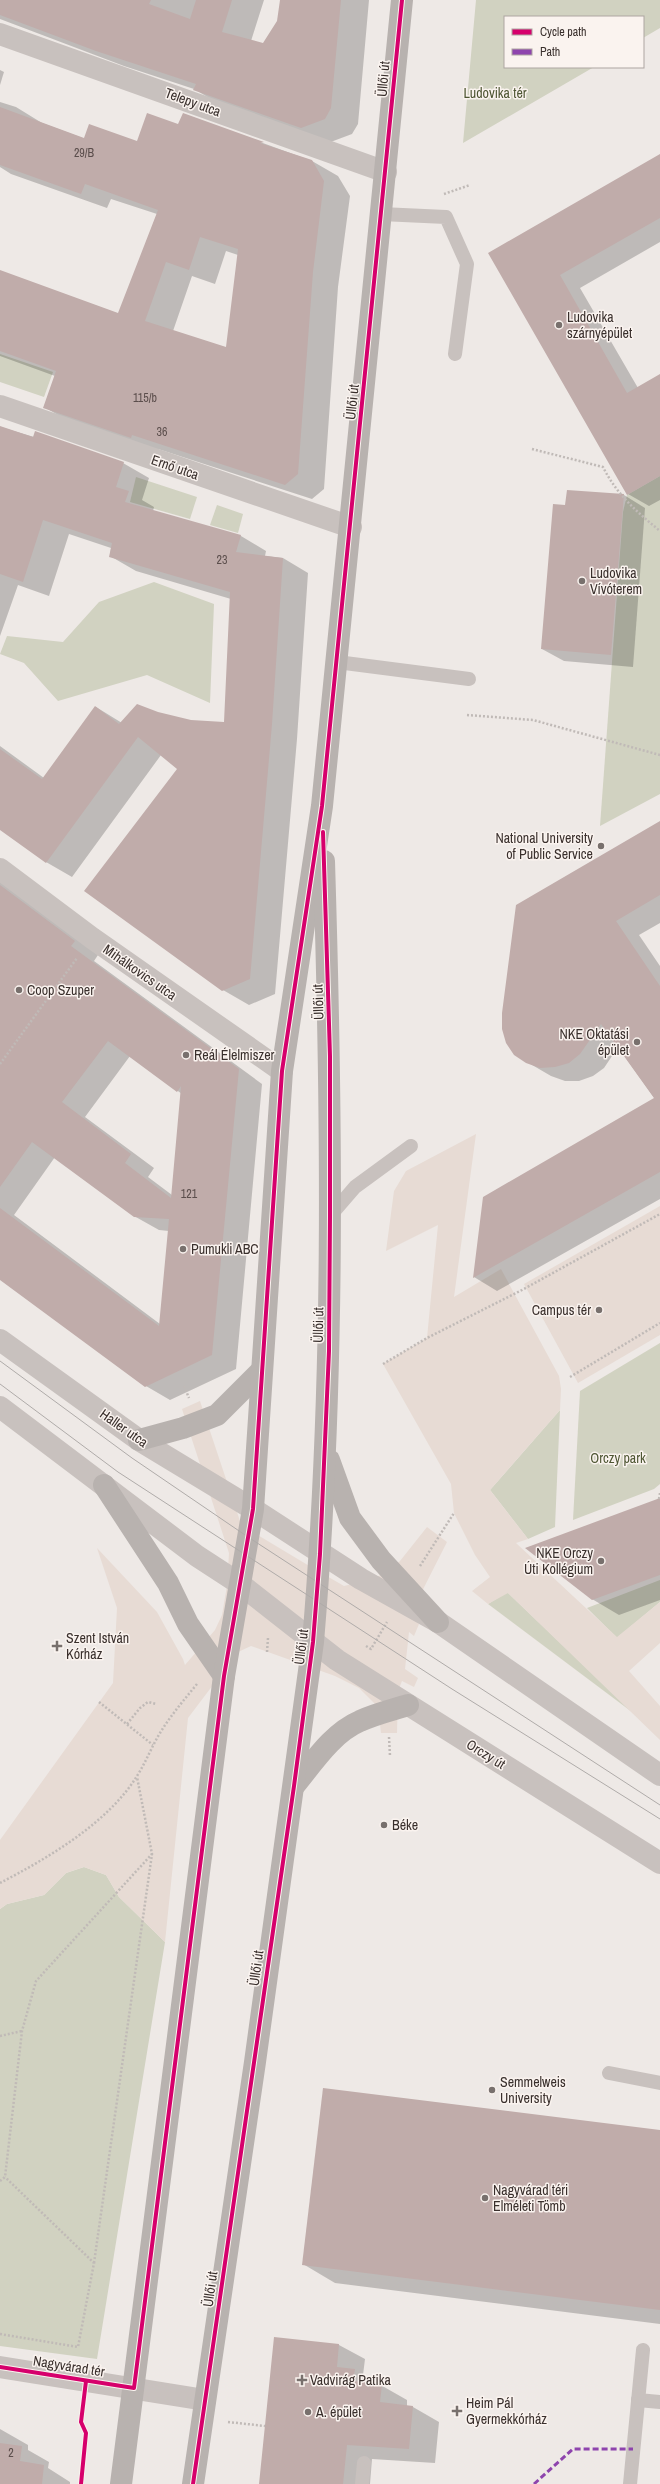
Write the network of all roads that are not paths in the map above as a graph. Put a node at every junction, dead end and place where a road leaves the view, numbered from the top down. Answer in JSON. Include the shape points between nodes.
{"nodes":[{"id":1,"x":402,"y":0,"type":"edge"},
{"id":2,"x":0,"y":34,"type":"edge"},
{"id":3,"x":386,"y":172,"type":"junction"},
{"id":4,"x":381,"y":214,"type":"junction"},
{"id":5,"x":455,"y":354,"type":"dead end"},
{"id":6,"x":0,"y":406,"type":"edge"},
{"id":7,"x":351,"y":527,"type":"junction"},
{"id":8,"x":337,"y":662,"type":"junction"},
{"id":9,"x":469,"y":679,"type":"dead end"},
{"id":10,"x":322,"y":806,"type":"junction"},
{"id":11,"x":0,"y":869,"type":"edge"},
{"id":12,"x":282,"y":1071,"type":"junction"},
{"id":13,"x":411,"y":1146,"type":"dead end"},
{"id":14,"x":330,"y":1216,"type":"junction"},
{"id":15,"x":0,"y":1340,"type":"edge"},
{"id":16,"x":262,"y":1370,"type":"junction"},
{"id":17,"x":0,"y":1407,"type":"edge"},
{"id":18,"x":139,"y":1440,"type":"junction"},
{"id":19,"x":324,"y":1448,"type":"junction"},
{"id":20,"x":104,"y":1485,"type":"junction"},
{"id":21,"x":253,"y":1509,"type":"junction"},
{"id":22,"x":320,"y":1554,"type":"junction"},
{"id":23,"x":240,"y":1584,"type":"junction"},
{"id":24,"x":438,"y":1622,"type":"junction"},
{"id":25,"x":313,"y":1642,"type":"junction"},
{"id":26,"x":224,"y":1676,"type":"junction"},
{"id":27,"x":408,"y":1705,"type":"junction"},
{"id":28,"x":660,"y":1775,"type":"edge"},
{"id":29,"x":294,"y":1786,"type":"junction"},
{"id":30,"x":660,"y":1863,"type":"edge"},
{"id":31,"x":609,"y":2074,"type":"dead end"},
{"id":32,"x":660,"y":2082,"type":"edge"},
{"id":33,"x":643,"y":2350,"type":"dead end"},
{"id":34,"x":0,"y":2366,"type":"edge"},
{"id":35,"x":134,"y":2388,"type":"junction"},
{"id":36,"x":205,"y":2400,"type":"junction"},
{"id":37,"x":638,"y":2400,"type":"junction"},
{"id":38,"x":660,"y":2402,"type":"edge"},
{"id":39,"x":364,"y":2463,"type":"dead end"},
{"id":40,"x":121,"y":2484,"type":"edge"},
{"id":41,"x":193,"y":2484,"type":"edge"},
{"id":42,"x":362,"y":2484,"type":"edge"},
{"id":43,"x":630,"y":2484,"type":"edge"}],
"edges":[{"from":1,"to":3,"type":"main road","name":"Üllői út"},
{"from":2,"to":3,"type":"street","name":"Telepy utca"},
{"from":3,"to":4,"type":"main road","name":"Üllői út"},
{"from":4,"to":5,"type":"lane","via":[[446,217],[467,264]]},
{"from":4,"to":7,"type":"main road","name":"Üllői út"},
{"from":6,"to":7,"type":"street","name":"Ernő utca"},
{"from":7,"to":8,"type":"main road","name":"Üllői út"},
{"from":8,"to":9,"type":"lane"},
{"from":8,"to":10,"type":"main road","name":"Üllői út"},
{"from":10,"to":12,"type":"main road","name":"Üllői út"},
{"from":10,"to":14,"type":"main road","name":"Üllői út","via":[[330,1056]]},
{"from":11,"to":12,"type":"street","name":"Mihálkovics utca","via":[[92,938]]},
{"from":12,"to":16,"type":"main road","name":"Üllői út"},
{"from":13,"to":14,"type":"lane","via":[[355,1187]]},
{"from":14,"to":19,"type":"main road","name":"Üllői út"},
{"from":15,"to":18,"type":"street","name":"Haller utca"},
{"from":16,"to":18,"type":"main road","via":[[217,1414],[183,1428]]},
{"from":16,"to":21,"type":"main road","name":"Üllői út"},
{"from":17,"to":20,"type":"street"},
{"from":18,"to":21,"type":"street","name":"Haller utca"},
{"from":19,"to":22,"type":"main road","name":"Üllői út"},
{"from":19,"to":24,"type":"main road","via":[[350,1518],[381,1560]]},
{"from":20,"to":23,"type":"street","via":[[198,1556]]},
{"from":20,"to":26,"type":"main road","via":[[168,1583],[188,1624]]},
{"from":21,"to":22,"type":"street","name":"Haller utca"},
{"from":21,"to":23,"type":"main road","name":"Üllői út"},
{"from":22,"to":24,"type":"street"},
{"from":22,"to":25,"type":"main road","name":"Üllői út"},
{"from":23,"to":25,"type":"street","name":"Orczy út"},
{"from":23,"to":26,"type":"main road","name":"Üllői út"},
{"from":24,"to":28,"type":"street"},
{"from":25,"to":27,"type":"street","name":"Orczy út"},
{"from":25,"to":29,"type":"main road","name":"Üllői út"},
{"from":26,"to":35,"type":"main road","name":"Üllői út"},
{"from":27,"to":29,"type":"main road","via":[[359,1721],[350,1727],[330,1743]]},
{"from":27,"to":30,"type":"street","name":"Orczy út"},
{"from":29,"to":36,"type":"main road","name":"Üllői út"},
{"from":31,"to":32,"type":"lane"},
{"from":33,"to":37,"type":"lane"},
{"from":34,"to":35,"type":"street","name":"Nagyvárad tér"},
{"from":35,"to":36,"type":"street","name":"Nagyvárad tér"},
{"from":35,"to":40,"type":"main road","name":"Üllői út"},
{"from":36,"to":41,"type":"main road","name":"Üllői út"},
{"from":37,"to":38,"type":"lane"},
{"from":37,"to":43,"type":"lane"},
{"from":39,"to":42,"type":"lane"}]}
